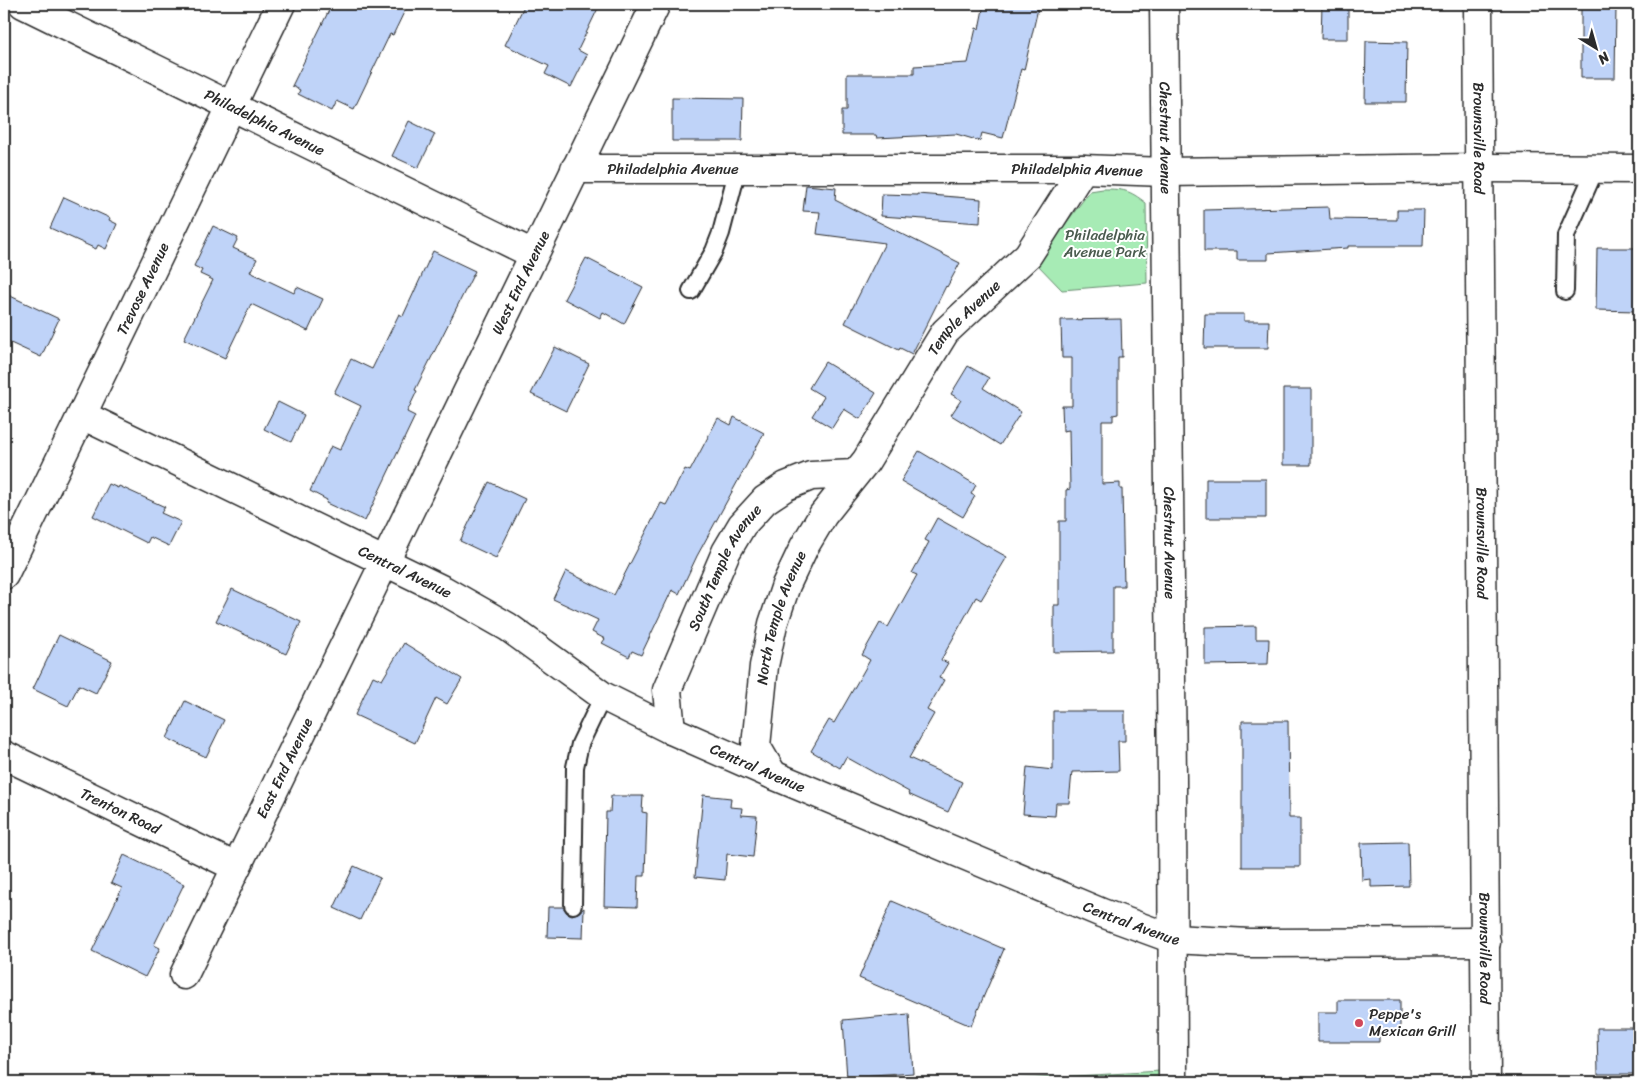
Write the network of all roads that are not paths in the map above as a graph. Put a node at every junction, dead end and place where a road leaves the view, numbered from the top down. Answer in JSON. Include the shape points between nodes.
{"nodes":[{"id":1,"x":23,"y":4,"type":"edge"},
{"id":2,"x":281,"y":4,"type":"edge"},
{"id":3,"x":656,"y":4,"type":"edge"},
{"id":4,"x":1164,"y":4,"type":"edge"},
{"id":5,"x":1478,"y":4,"type":"edge"},
{"id":6,"x":230,"y":106,"type":"junction"},
{"id":7,"x":738,"y":168,"type":"junction"},
{"id":8,"x":1479,"y":168,"type":"junction"},
{"id":9,"x":575,"y":169,"type":"junction"},
{"id":10,"x":1083,"y":169,"type":"junction"},
{"id":11,"x":1639,"y":169,"type":"edge"},
{"id":12,"x":1595,"y":170,"type":"junction"},
{"id":13,"x":1164,"y":172,"type":"junction"},
{"id":14,"x":533,"y":254,"type":"junction"},
{"id":15,"x":691,"y":291,"type":"dead end"},
{"id":16,"x":1565,"y":291,"type":"dead end"},
{"id":17,"x":82,"y":416,"type":"junction"},
{"id":18,"x":855,"y":474,"type":"junction"},
{"id":19,"x":386,"y":562,"type":"junction"},
{"id":20,"x":4,"y":575,"type":"edge"},
{"id":21,"x":603,"y":696,"type":"junction"},
{"id":22,"x":671,"y":730,"type":"junction"},
{"id":23,"x":4,"y":755,"type":"edge"},
{"id":24,"x":773,"y":775,"type":"junction"},
{"id":25,"x":236,"y":867,"type":"junction"},
{"id":26,"x":573,"y":905,"type":"dead end"},
{"id":27,"x":1173,"y":939,"type":"junction"},
{"id":28,"x":1486,"y":942,"type":"junction"},
{"id":29,"x":184,"y":975,"type":"dead end"},
{"id":30,"x":1173,"y":1082,"type":"edge"},
{"id":31,"x":1486,"y":1082,"type":"edge"}],
"edges":[{"from":1,"to":6,"type":"street","name":"Philadelphia Avenue"},
{"from":2,"to":6,"type":"street","name":"Trevose Avenue"},
{"from":3,"to":9,"type":"street","name":"West End Avenue"},
{"from":4,"to":13,"type":"street","name":"Chestnut Avenue"},
{"from":5,"to":8,"type":"street","name":"Brownsville Road"},
{"from":6,"to":14,"type":"street","name":"Philadelphia Avenue"},
{"from":6,"to":17,"type":"street","name":"Trevose Avenue"},
{"from":7,"to":9,"type":"street","name":"Philadelphia Avenue"},
{"from":7,"to":10,"type":"street","name":"Philadelphia Avenue"},
{"from":7,"to":15,"type":"lane","via":[[721,233]]},
{"from":8,"to":12,"type":"street","name":"Philadelphia Avenue"},
{"from":8,"to":13,"type":"street","name":"Philadelphia Avenue"},
{"from":8,"to":28,"type":"street","name":"Brownsville Road"},
{"from":9,"to":14,"type":"street","name":"West End Avenue"},
{"from":10,"to":13,"type":"street","name":"Philadelphia Avenue"},
{"from":10,"to":18,"type":"street","name":"Temple Avenue","via":[[1028,255],[945,332]]},
{"from":11,"to":12,"type":"street","name":"Philadelphia Avenue"},
{"from":12,"to":16,"type":"lane","via":[[1566,235]]},
{"from":13,"to":27,"type":"street","name":"Chestnut Avenue"},
{"from":14,"to":19,"type":"street","name":"West End Avenue"},
{"from":17,"to":19,"type":"street","name":"Central Avenue"},
{"from":17,"to":20,"type":"street","name":"Trevose Avenue"},
{"from":18,"to":22,"type":"street","name":"South Temple Avenue","via":[[812,476],[786,486],[765,500],[742,525],[726,552],[667,690]]},
{"from":18,"to":24,"type":"street","name":"North Temple Avenue","via":[[823,515],[804,547],[786,585],[773,624],[764,666],[756,746]]},
{"from":19,"to":21,"type":"street","name":"Central Avenue","via":[[508,627]]},
{"from":19,"to":25,"type":"street","name":"East End Avenue"},
{"from":21,"to":22,"type":"street","name":"Central Avenue"},
{"from":21,"to":26,"type":"lane","via":[[580,744],[575,767]]},
{"from":22,"to":24,"type":"street","name":"Central Avenue"},
{"from":23,"to":25,"type":"street","name":"Trenton Road"},
{"from":24,"to":27,"type":"street","name":"Central Avenue","via":[[1102,913]]},
{"from":25,"to":29,"type":"street","name":"East End Avenue"},
{"from":27,"to":28,"type":"street","name":"Central Avenue","via":[[1249,943]]},
{"from":27,"to":30,"type":"street","name":"Chestnut Avenue"},
{"from":28,"to":31,"type":"street","name":"Brownsville Road"}]}
